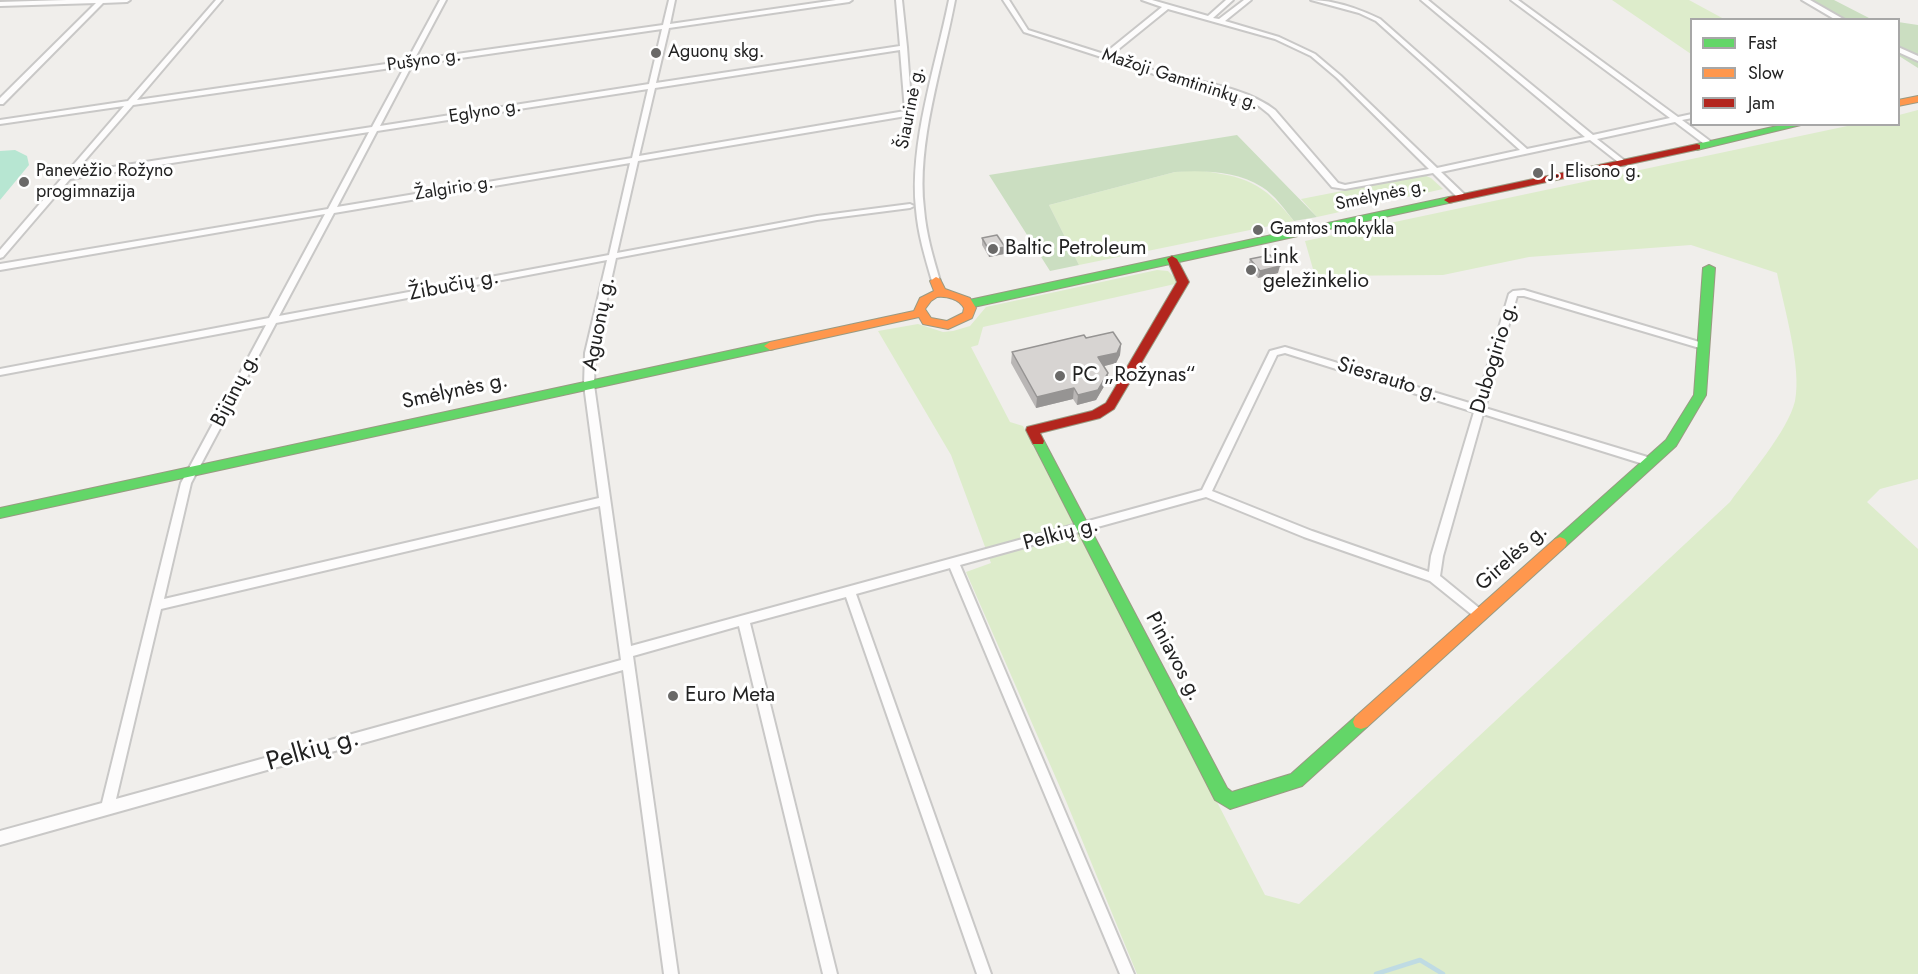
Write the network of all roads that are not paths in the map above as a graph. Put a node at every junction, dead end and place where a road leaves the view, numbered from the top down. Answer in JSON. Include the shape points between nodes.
{"nodes":[{"id":1,"x":127,"y":0,"type":"edge"},
{"id":2,"x":219,"y":0,"type":"edge"},
{"id":3,"x":443,"y":0,"type":"edge"},
{"id":4,"x":672,"y":0,"type":"edge"},
{"id":5,"x":849,"y":0,"type":"edge"},
{"id":6,"x":899,"y":0,"type":"edge"},
{"id":7,"x":952,"y":0,"type":"edge"},
{"id":8,"x":1006,"y":0,"type":"edge"},
{"id":9,"x":1145,"y":0,"type":"edge"},
{"id":10,"x":1230,"y":0,"type":"edge"},
{"id":11,"x":1248,"y":0,"type":"edge"},
{"id":12,"x":1314,"y":0,"type":"edge"},
{"id":13,"x":1424,"y":0,"type":"edge"},
{"id":14,"x":1514,"y":0,"type":"edge"},
{"id":15,"x":1804,"y":0,"type":"edge"},
{"id":16,"x":101,"y":1,"type":"edge"},
{"id":17,"x":0,"y":4,"type":"edge"},
{"id":18,"x":1167,"y":6,"type":"junction"},
{"id":19,"x":1208,"y":18,"type":"junction"},
{"id":20,"x":1838,"y":18,"type":"edge"},
{"id":21,"x":1220,"y":22,"type":"junction"},
{"id":22,"x":667,"y":26,"type":"junction"},
{"id":23,"x":904,"y":47,"type":"junction"},
{"id":24,"x":1900,"y":50,"type":"edge"},
{"id":25,"x":1106,"y":56,"type":"junction"},
{"id":26,"x":1918,"y":59,"type":"edge"},
{"id":27,"x":409,"y":63,"type":"junction"},
{"id":28,"x":653,"y":86,"type":"junction"},
{"id":29,"x":1918,"y":99,"type":"edge"},
{"id":30,"x":0,"y":102,"type":"edge"},
{"id":31,"x":128,"y":102,"type":"junction"},
{"id":32,"x":1900,"y":103,"type":"edge"},
{"id":33,"x":1690,"y":116,"type":"edge"},
{"id":34,"x":1676,"y":120,"type":"junction"},
{"id":35,"x":0,"y":122,"type":"edge"},
{"id":36,"x":1792,"y":126,"type":"edge"},
{"id":37,"x":372,"y":129,"type":"junction"},
{"id":38,"x":1593,"y":137,"type":"junction"},
{"id":39,"x":1710,"y":144,"type":"junction"},
{"id":40,"x":1525,"y":151,"type":"junction"},
{"id":41,"x":635,"y":159,"type":"junction"},
{"id":42,"x":1622,"y":163,"type":"junction"},
{"id":43,"x":1434,"y":171,"type":"junction"},
{"id":44,"x":66,"y":177,"type":"junction"},
{"id":45,"x":1462,"y":197,"type":"junction"},
{"id":46,"x":910,"y":206,"type":"dead end"},
{"id":47,"x":332,"y":209,"type":"junction"},
{"id":48,"x":0,"y":255,"type":"edge"},
{"id":49,"x":614,"y":255,"type":"junction"},
{"id":50,"x":1172,"y":259,"type":"junction"},
{"id":51,"x":0,"y":267,"type":"edge"},
{"id":52,"x":1709,"y":268,"type":"dead end"},
{"id":53,"x":939,"y":287,"type":"junction"},
{"id":54,"x":969,"y":304,"type":"junction"},
{"id":55,"x":920,"y":313,"type":"junction"},
{"id":56,"x":270,"y":321,"type":"junction"},
{"id":57,"x":1703,"y":346,"type":"junction"},
{"id":58,"x":0,"y":372,"type":"edge"},
{"id":59,"x":589,"y":385,"type":"junction"},
{"id":60,"x":1480,"y":408,"type":"junction"},
{"id":61,"x":1650,"y":462,"type":"junction"},
{"id":62,"x":192,"y":472,"type":"junction"},
{"id":63,"x":1206,"y":494,"type":"junction"},
{"id":64,"x":603,"y":501,"type":"junction"},
{"id":65,"x":0,"y":513,"type":"edge"},
{"id":66,"x":1082,"y":529,"type":"junction"},
{"id":67,"x":954,"y":564,"type":"junction"},
{"id":68,"x":1434,"y":578,"type":"junction"},
{"id":69,"x":850,"y":593,"type":"junction"},
{"id":70,"x":157,"y":605,"type":"junction"},
{"id":71,"x":1480,"y":615,"type":"junction"},
{"id":72,"x":744,"y":622,"type":"junction"},
{"id":73,"x":625,"y":658,"type":"junction"},
{"id":74,"x":1230,"y":801,"type":"joint"},
{"id":75,"x":107,"y":809,"type":"junction"},
{"id":76,"x":0,"y":838,"type":"edge"},
{"id":77,"x":671,"y":974,"type":"edge"},
{"id":78,"x":830,"y":974,"type":"edge"},
{"id":79,"x":984,"y":974,"type":"edge"},
{"id":80,"x":1127,"y":974,"type":"edge"}],
"edges":[{"from":1,"to":16,"type":"street"},
{"from":2,"to":31,"type":"street"},
{"from":3,"to":27,"type":"street","name":"Bijūnų g."},
{"from":4,"to":22,"type":"street","name":"Aguonų g."},
{"from":5,"to":22,"type":"street","name":"Pušyno g."},
{"from":6,"to":23,"type":"street"},
{"from":7,"to":53,"type":"street","name":"Šiaurinė g.","via":[[919,156],[922,238]]},
{"from":8,"to":25,"type":"street","name":"Mažoji Gamtininkų g.","via":[[1026,31]]},
{"from":9,"to":18,"type":"street"},
{"from":10,"to":19,"type":"street"},
{"from":11,"to":21,"type":"street"},
{"from":12,"to":40,"type":"street","via":[[1378,20]]},
{"from":13,"to":38,"type":"street"},
{"from":14,"to":34,"type":"street"},
{"from":15,"to":20,"type":"street"},
{"from":16,"to":17,"type":"street"},
{"from":16,"to":30,"type":"street"},
{"from":18,"to":19,"type":"street"},
{"from":18,"to":25,"type":"street"},
{"from":19,"to":21,"type":"street"},
{"from":21,"to":43,"type":"street","via":[[1287,42],[1313,55]]},
{"from":22,"to":27,"type":"street","name":"Pušyno g."},
{"from":22,"to":28,"type":"street","name":"Aguonų g."},
{"from":23,"to":28,"type":"street","name":"Eglyno g."},
{"from":23,"to":41,"type":"street","name":"Žalgirio g.","via":[[909,113]]},
{"from":24,"to":26,"type":"street"},
{"from":25,"to":43,"type":"street","name":"Mažoji Gamtininkų g.","via":[[1262,104],[1335,185],[1345,187]]},
{"from":27,"to":31,"type":"street","name":"Pušyno g."},
{"from":27,"to":37,"type":"street","name":"Bijūnų g."},
{"from":28,"to":37,"type":"street","name":"Eglyno g."},
{"from":28,"to":41,"type":"street","name":"Aguonų g."},
{"from":29,"to":32,"type":"main road"},
{"from":31,"to":35,"type":"street","name":"Pušyno g."},
{"from":31,"to":44,"type":"street"},
{"from":33,"to":34,"type":"street","name":"Mažoji Gamtininkų g."},
{"from":34,"to":38,"type":"street","name":"Mažoji Gamtininkų g."},
{"from":34,"to":39,"type":"street"},
{"from":36,"to":39,"type":"main road","name":"Smėlynės g."},
{"from":37,"to":44,"type":"street","name":"Eglyno g."},
{"from":37,"to":47,"type":"street","name":"Bijūnų g."},
{"from":38,"to":40,"type":"street","name":"Mažoji Gamtininkų g."},
{"from":38,"to":42,"type":"street"},
{"from":39,"to":42,"type":"main road","name":"Smėlynės g."},
{"from":40,"to":43,"type":"street","name":"Mažoji Gamtininkų g."},
{"from":41,"to":47,"type":"street","name":"Žalgirio g."},
{"from":41,"to":49,"type":"street","name":"Aguonų g."},
{"from":42,"to":45,"type":"main road","name":"Smėlynės g."},
{"from":43,"to":45,"type":"street"},
{"from":44,"to":48,"type":"street"},
{"from":45,"to":50,"type":"main road","name":"Smėlynės g."},
{"from":46,"to":49,"type":"street","name":"Žibučių g.","via":[[817,218]]},
{"from":47,"to":51,"type":"street","name":"Žalgirio g."},
{"from":47,"to":56,"type":"street","name":"Bijūnų g."},
{"from":49,"to":56,"type":"street","name":"Žibučių g."},
{"from":49,"to":59,"type":"street","name":"Aguonų g.","via":[[590,353]]},
{"from":50,"to":54,"type":"main road","name":"Smėlynės g."},
{"from":50,"to":66,"type":"main road","name":"Piniavos g.","via":[[1183,282],[1110,406],[1096,415],[1032,430]]},
{"from":52,"to":57,"type":"main road","name":"Girelės g."},
{"from":53,"to":54,"type":"main road"},
{"from":53,"to":55,"type":"main road","via":[[923,300]]},
{"from":54,"to":55,"type":"main road","via":[[964,319],[949,325],[931,323]]},
{"from":55,"to":59,"type":"main road","name":"Smėlynės g."},
{"from":56,"to":58,"type":"street","name":"Žibučių g."},
{"from":56,"to":62,"type":"street","name":"Bijūnų g."},
{"from":57,"to":60,"type":"street","name":"Dubogirio g.","via":[[1524,293],[1513,294]]},
{"from":57,"to":61,"type":"main road","name":"Girelės g.","via":[[1700,395],[1671,443]]},
{"from":59,"to":62,"type":"main road","name":"Smėlynės g."},
{"from":59,"to":64,"type":"street","name":"Aguonų g."},
{"from":60,"to":61,"type":"street","name":"Siesrauto g."},
{"from":60,"to":63,"type":"street","name":"Siesrauto g.","via":[[1292,351],[1278,351],[1273,353]]},
{"from":60,"to":68,"type":"street","name":"Dubogirio g."},
{"from":61,"to":71,"type":"main road","name":"Girelės g."},
{"from":62,"to":65,"type":"main road","name":"Smėlynės g."},
{"from":62,"to":70,"type":"street","name":"Bijūnų g.","via":[[186,483]]},
{"from":63,"to":66,"type":"street","name":"Pelkių g."},
{"from":63,"to":68,"type":"street"},
{"from":64,"to":70,"type":"street"},
{"from":64,"to":73,"type":"street","name":"Aguonų g."},
{"from":66,"to":67,"type":"street","name":"Pelkių g."},
{"from":66,"to":74,"type":"main road","name":"Piniavos g.","via":[[1221,794]]},
{"from":67,"to":69,"type":"street","name":"Pelkių g."},
{"from":67,"to":80,"type":"street"},
{"from":68,"to":71,"type":"street"},
{"from":69,"to":72,"type":"street","name":"Pelkių g."},
{"from":69,"to":79,"type":"street"},
{"from":70,"to":75,"type":"street","name":"Bijūnų g."},
{"from":71,"to":74,"type":"main road","name":"Girelės g.","via":[[1296,780]]},
{"from":72,"to":73,"type":"street","name":"Pelkių g."},
{"from":72,"to":78,"type":"street"},
{"from":73,"to":75,"type":"street","name":"Pelkių g."},
{"from":73,"to":77,"type":"street","name":"Aguonų g."},
{"from":75,"to":76,"type":"street","name":"Pelkių g."}]}
